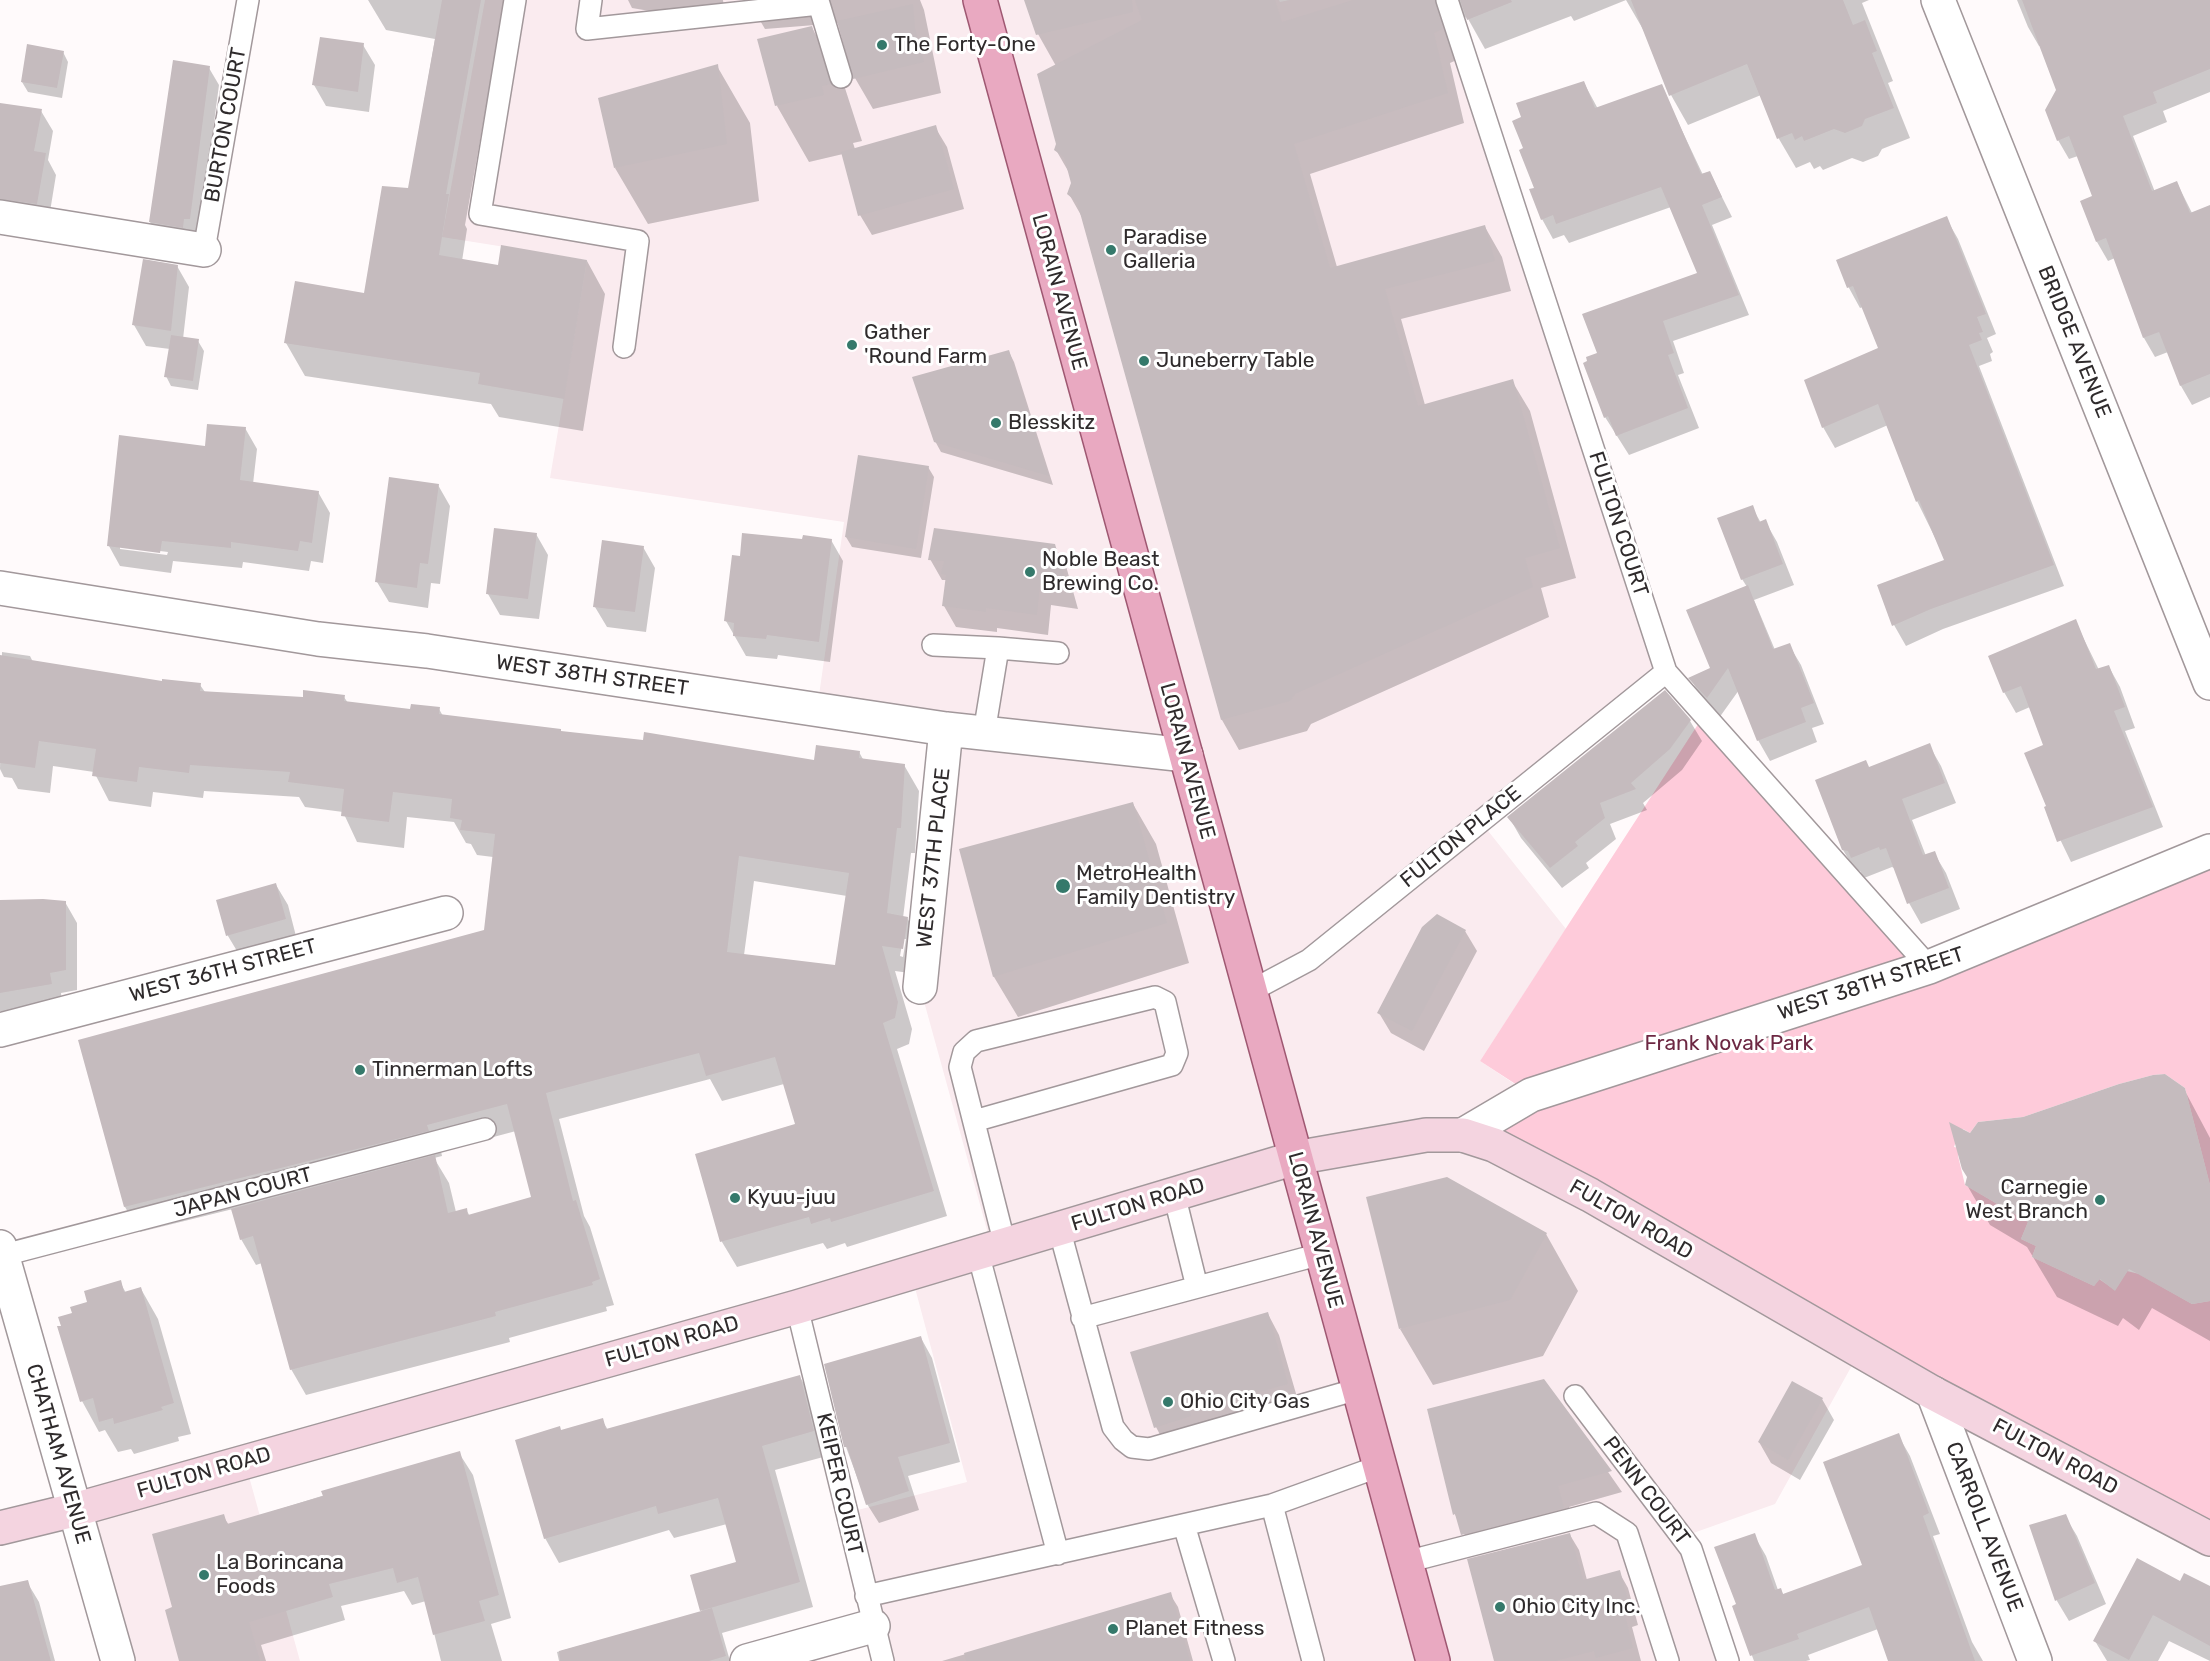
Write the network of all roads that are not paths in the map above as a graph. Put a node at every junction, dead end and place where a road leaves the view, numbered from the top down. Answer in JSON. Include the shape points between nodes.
{"nodes":[{"id":1,"x":248,"y":0,"type":"edge"},
{"id":2,"x":515,"y":0,"type":"edge"},
{"id":3,"x":591,"y":0,"type":"edge"},
{"id":4,"x":980,"y":0,"type":"edge"},
{"id":5,"x":1447,"y":0,"type":"edge"},
{"id":6,"x":1938,"y":0,"type":"edge"},
{"id":7,"x":842,"y":77,"type":"dead end"},
{"id":8,"x":0,"y":217,"type":"edge"},
{"id":9,"x":204,"y":250,"type":"joint"},
{"id":10,"x":624,"y":347,"type":"dead end"},
{"id":11,"x":0,"y":588,"type":"edge"},
{"id":12,"x":933,"y":645,"type":"dead end"},
{"id":13,"x":998,"y":648,"type":"junction"},
{"id":14,"x":1058,"y":653,"type":"dead end"},
{"id":15,"x":1666,"y":672,"type":"junction"},
{"id":16,"x":2210,"y":683,"type":"edge"},
{"id":17,"x":946,"y":729,"type":"junction"},
{"id":18,"x":984,"y":733,"type":"junction"},
{"id":19,"x":1186,"y":755,"type":"junction"},
{"id":20,"x":2210,"y":851,"type":"edge"},
{"id":21,"x":446,"y":913,"type":"dead end"},
{"id":22,"x":1929,"y":968,"type":"junction"},
{"id":23,"x":920,"y":987,"type":"dead end"},
{"id":24,"x":1249,"y":992,"type":"junction"},
{"id":25,"x":0,"y":1030,"type":"edge"},
{"id":26,"x":974,"y":1121,"type":"junction"},
{"id":27,"x":485,"y":1129,"type":"dead end"},
{"id":28,"x":1462,"y":1135,"type":"junction"},
{"id":29,"x":1295,"y":1158,"type":"junction"},
{"id":30,"x":1174,"y":1194,"type":"junction"},
{"id":31,"x":1059,"y":1228,"type":"junction"},
{"id":32,"x":992,"y":1249,"type":"junction"},
{"id":33,"x":1,"y":1253,"type":"edge"},
{"id":34,"x":1321,"y":1254,"type":"junction"},
{"id":35,"x":1197,"y":1287,"type":"junction"},
{"id":36,"x":797,"y":1307,"type":"junction"},
{"id":37,"x":1082,"y":1318,"type":"junction"},
{"id":38,"x":1358,"y":1389,"type":"junction"},
{"id":39,"x":1933,"y":1393,"type":"junction"},
{"id":40,"x":1575,"y":1396,"type":"dead end"},
{"id":41,"x":1380,"y":1466,"type":"junction"},
{"id":42,"x":1272,"y":1505,"type":"junction"},
{"id":43,"x":74,"y":1510,"type":"junction"},
{"id":44,"x":1184,"y":1525,"type":"junction"},
{"id":45,"x":0,"y":1528,"type":"edge"},
{"id":46,"x":2210,"y":1539,"type":"edge"},
{"id":47,"x":1058,"y":1554,"type":"junction"},
{"id":48,"x":1406,"y":1562,"type":"junction"},
{"id":49,"x":870,"y":1611,"type":"junction"},
{"id":50,"x":118,"y":1661,"type":"edge"},
{"id":51,"x":747,"y":1661,"type":"edge"},
{"id":52,"x":883,"y":1661,"type":"edge"},
{"id":53,"x":1224,"y":1661,"type":"edge"},
{"id":54,"x":1313,"y":1661,"type":"edge"},
{"id":55,"x":1433,"y":1661,"type":"edge"},
{"id":56,"x":1668,"y":1661,"type":"edge"},
{"id":57,"x":1728,"y":1661,"type":"edge"},
{"id":58,"x":2035,"y":1661,"type":"edge"}],
"edges":[{"from":1,"to":9,"type":"lane","name":"BURTON COURT"},
{"from":2,"to":10,"type":"lane","via":[[480,214],[638,241]]},
{"from":3,"to":7,"type":"lane","via":[[587,29],[819,4]]},
{"from":4,"to":19,"type":"main road","name":"LORAIN AVENUE"},
{"from":5,"to":15,"type":"lane","name":"FULTON COURT"},
{"from":6,"to":16,"type":"street","name":"BRIDGE AVENUE"},
{"from":8,"to":9,"type":"street"},
{"from":11,"to":17,"type":"street","name":"WEST 38TH STREET","via":[[318,639],[427,651]]},
{"from":12,"to":13,"type":"lane"},
{"from":13,"to":14,"type":"lane"},
{"from":13,"to":18,"type":"lane"},
{"from":15,"to":22,"type":"lane","name":"FULTON COURT"},
{"from":15,"to":24,"type":"lane","name":"FULTON PLACE","via":[[1309,960]]},
{"from":17,"to":18,"type":"street","name":"WEST 38TH STREET"},
{"from":17,"to":23,"type":"street","name":"WEST 37TH PLACE"},
{"from":18,"to":19,"type":"street","name":"WEST 38TH STREET"},
{"from":19,"to":24,"type":"main road","name":"LORAIN AVENUE"},
{"from":20,"to":22,"type":"street","name":"WEST 38TH STREET"},
{"from":21,"to":25,"type":"street","name":"WEST 36TH STREET"},
{"from":22,"to":28,"type":"street","name":"WEST 38TH STREET","via":[[1531,1095]]},
{"from":24,"to":29,"type":"main road","name":"LORAIN AVENUE"},
{"from":26,"to":26,"type":"lane","via":[[960,1067],[964,1052],[975,1041],[1155,997],[1165,1002],[1177,1053],[1172,1065]]},
{"from":26,"to":32,"type":"lane"},
{"from":27,"to":33,"type":"lane","name":"JAPAN COURT"},
{"from":28,"to":29,"type":"main road","name":"FULTON ROAD","via":[[1426,1135]]},
{"from":28,"to":39,"type":"main road","name":"FULTON ROAD","via":[[1494,1145],[1590,1196]]},
{"from":29,"to":30,"type":"main road","name":"FULTON ROAD"},
{"from":29,"to":34,"type":"main road","name":"LORAIN AVENUE"},
{"from":30,"to":31,"type":"main road","name":"FULTON ROAD"},
{"from":30,"to":35,"type":"lane"},
{"from":31,"to":32,"type":"main road","name":"FULTON ROAD"},
{"from":31,"to":37,"type":"lane"},
{"from":32,"to":36,"type":"main road","name":"FULTON ROAD"},
{"from":32,"to":47,"type":"lane"},
{"from":33,"to":43,"type":"street","name":"CHATHAM AVENUE"},
{"from":34,"to":35,"type":"lane"},
{"from":34,"to":38,"type":"main road","name":"LORAIN AVENUE"},
{"from":35,"to":37,"type":"lane"},
{"from":36,"to":43,"type":"main road","name":"FULTON ROAD"},
{"from":36,"to":49,"type":"lane","name":"KEIPER COURT"},
{"from":37,"to":38,"type":"lane","via":[[1113,1427],[1132,1447],[1149,1449]]},
{"from":38,"to":41,"type":"main road","name":"LORAIN AVENUE"},
{"from":39,"to":46,"type":"main road","name":"FULTON ROAD"},
{"from":39,"to":58,"type":"street","name":"CARROLL AVENUE"},
{"from":40,"to":57,"type":"lane","name":"PENN COURT","via":[[1691,1549]]},
{"from":41,"to":42,"type":"lane"},
{"from":41,"to":48,"type":"main road","name":"LORAIN AVENUE"},
{"from":42,"to":44,"type":"lane"},
{"from":42,"to":54,"type":"lane"},
{"from":43,"to":45,"type":"main road","name":"FULTON ROAD"},
{"from":43,"to":50,"type":"street","name":"CHATHAM AVENUE"},
{"from":44,"to":47,"type":"lane"},
{"from":44,"to":53,"type":"lane"},
{"from":47,"to":49,"type":"lane"},
{"from":48,"to":55,"type":"main road","name":"LORAIN AVENUE"},
{"from":48,"to":56,"type":"lane","via":[[1596,1513],[1627,1533]]},
{"from":49,"to":51,"type":"street"},
{"from":49,"to":52,"type":"lane","name":"KEIPER COURT"}]}
